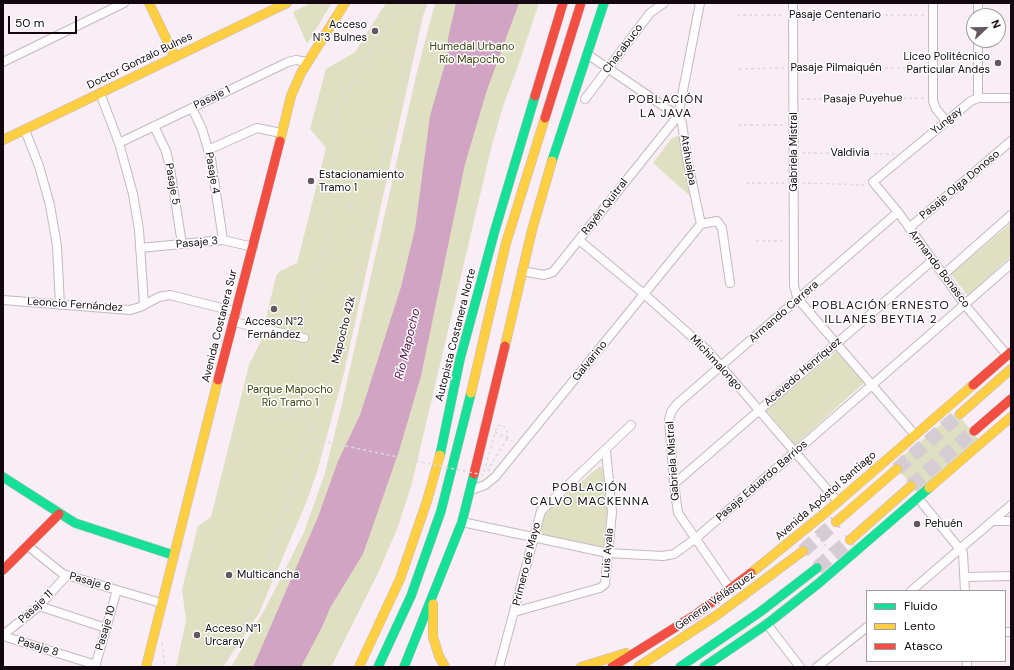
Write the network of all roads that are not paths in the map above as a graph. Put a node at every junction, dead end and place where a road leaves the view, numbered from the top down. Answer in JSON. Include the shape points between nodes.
{"nodes":[{"id":1,"x":124,"y":3,"type":"edge"},
{"id":2,"x":149,"y":3,"type":"edge"},
{"id":3,"x":287,"y":3,"type":"edge"},
{"id":4,"x":345,"y":3,"type":"edge"},
{"id":5,"x":564,"y":3,"type":"edge"},
{"id":6,"x":582,"y":3,"type":"edge"},
{"id":7,"x":604,"y":3,"type":"edge"},
{"id":8,"x":664,"y":3,"type":"edge"},
{"id":9,"x":700,"y":3,"type":"edge"},
{"id":10,"x":793,"y":3,"type":"edge"},
{"id":11,"x":933,"y":3,"type":"edge"},
{"id":12,"x":978,"y":48,"type":"edge"},
{"id":13,"x":587,"y":54,"type":"junction"},
{"id":14,"x":175,"y":57,"type":"junction"},
{"id":15,"x":3,"y":62,"type":"edge"},
{"id":16,"x":308,"y":62,"type":"junction"},
{"id":17,"x":609,"y":68,"type":"junction"},
{"id":18,"x":100,"y":93,"type":"junction"},
{"id":19,"x":978,"y":98,"type":"junction"},
{"id":20,"x":1011,"y":98,"type":"edge"},
{"id":21,"x":585,"y":99,"type":"dead end"},
{"id":22,"x":192,"y":108,"type":"junction"},
{"id":23,"x":678,"y":116,"type":"junction"},
{"id":24,"x":946,"y":121,"type":"junction"},
{"id":25,"x":154,"y":126,"type":"junction"},
{"id":26,"x":25,"y":130,"type":"junction"},
{"id":27,"x":282,"y":133,"type":"junction"},
{"id":28,"x":3,"y":140,"type":"edge"},
{"id":29,"x":1011,"y":141,"type":"edge"},
{"id":30,"x":119,"y":143,"type":"junction"},
{"id":31,"x":208,"y":150,"type":"junction"},
{"id":32,"x":873,"y":182,"type":"joint"},
{"id":33,"x":898,"y":212,"type":"junction"},
{"id":34,"x":1011,"y":216,"type":"edge"},
{"id":35,"x":702,"y":224,"type":"junction"},
{"id":36,"x":909,"y":228,"type":"junction"},
{"id":37,"x":222,"y":240,"type":"junction"},
{"id":38,"x":578,"y":240,"type":"junction"},
{"id":39,"x":182,"y":244,"type":"junction"},
{"id":40,"x":253,"y":247,"type":"junction"},
{"id":41,"x":140,"y":248,"type":"junction"},
{"id":42,"x":933,"y":260,"type":"junction"},
{"id":43,"x":1011,"y":264,"type":"edge"},
{"id":44,"x":522,"y":271,"type":"junction"},
{"id":45,"x":943,"y":274,"type":"junction"},
{"id":46,"x":730,"y":283,"type":"dead end"},
{"id":47,"x":644,"y":294,"type":"junction"},
{"id":48,"x":3,"y":300,"type":"edge"},
{"id":49,"x":798,"y":300,"type":"junction"},
{"id":50,"x":144,"y":304,"type":"junction"},
{"id":51,"x":60,"y":305,"type":"junction"},
{"id":52,"x":965,"y":305,"type":"junction"},
{"id":53,"x":237,"y":312,"type":"junction"},
{"id":54,"x":234,"y":322,"type":"junction"},
{"id":55,"x":304,"y":338,"type":"road end"},
{"id":56,"x":836,"y":344,"type":"junction"},
{"id":57,"x":1009,"y":353,"type":"edge"},
{"id":58,"x":721,"y":366,"type":"junction"},
{"id":59,"x":1011,"y":369,"type":"edge"},
{"id":60,"x":873,"y":386,"type":"junction"},
{"id":61,"x":1011,"y":399,"type":"edge"},
{"id":62,"x":759,"y":411,"type":"junction"},
{"id":63,"x":671,"y":412,"type":"joint"},
{"id":64,"x":960,"y":414,"type":"tunnel mouth"},
{"id":65,"x":1011,"y":418,"type":"edge"},
{"id":66,"x":631,"y":425,"type":"dead end"},
{"id":67,"x":974,"y":431,"type":"tunnel mouth"},
{"id":68,"x":915,"y":435,"type":"junction"},
{"id":69,"x":606,"y":451,"type":"junction"},
{"id":70,"x":795,"y":452,"type":"junction"},
{"id":71,"x":897,"y":469,"type":"tunnel mouth"},
{"id":72,"x":3,"y":477,"type":"edge"},
{"id":73,"x":674,"y":484,"type":"junction"},
{"id":74,"x":912,"y":486,"type":"tunnel mouth"},
{"id":75,"x":471,"y":490,"type":"junction"},
{"id":76,"x":918,"y":498,"type":"junction"},
{"id":77,"x":838,"y":502,"type":"junction"},
{"id":78,"x":1011,"y":505,"type":"edge"},
{"id":79,"x":59,"y":514,"type":"junction"},
{"id":80,"x":992,"y":521,"type":"junction"},
{"id":81,"x":1011,"y":521,"type":"edge"},
{"id":82,"x":462,"y":522,"type":"junction"},
{"id":83,"x":836,"y":522,"type":"tunnel mouth"},
{"id":84,"x":534,"y":537,"type":"junction"},
{"id":85,"x":695,"y":539,"type":"junction"},
{"id":86,"x":850,"y":540,"type":"tunnel mouth"},
{"id":87,"x":28,"y":546,"type":"junction"},
{"id":88,"x":960,"y":549,"type":"junction"},
{"id":89,"x":803,"y":551,"type":"tunnel mouth"},
{"id":90,"x":608,"y":553,"type":"junction"},
{"id":91,"x":173,"y":555,"type":"junction"},
{"id":92,"x":817,"y":568,"type":"tunnel mouth"},
{"id":93,"x":3,"y":570,"type":"edge"},
{"id":94,"x":67,"y":575,"type":"junction"},
{"id":95,"x":1011,"y":576,"type":"edge"},
{"id":96,"x":965,"y":577,"type":"junction"},
{"id":97,"x":117,"y":590,"type":"junction"},
{"id":98,"x":731,"y":590,"type":"junction"},
{"id":99,"x":912,"y":590,"type":"edge"},
{"id":100,"x":965,"y":590,"type":"edge"},
{"id":101,"x":434,"y":593,"type":"junction"},
{"id":102,"x":161,"y":602,"type":"junction"},
{"id":103,"x":39,"y":606,"type":"junction"},
{"id":104,"x":514,"y":612,"type":"junction"},
{"id":105,"x":423,"y":623,"type":"junction"},
{"id":106,"x":766,"y":624,"type":"junction"},
{"id":107,"x":106,"y":628,"type":"junction"},
{"id":108,"x":866,"y":628,"type":"edge"},
{"id":109,"x":866,"y":634,"type":"edge"},
{"id":110,"x":858,"y":635,"type":"junction"},
{"id":111,"x":3,"y":636,"type":"edge"},
{"id":112,"x":646,"y":647,"type":"junction"},
{"id":113,"x":96,"y":666,"type":"edge"},
{"id":114,"x":146,"y":667,"type":"edge"},
{"id":115,"x":359,"y":667,"type":"edge"},
{"id":116,"x":378,"y":667,"type":"edge"},
{"id":117,"x":404,"y":667,"type":"edge"},
{"id":118,"x":412,"y":667,"type":"edge"},
{"id":119,"x":445,"y":667,"type":"edge"},
{"id":120,"x":499,"y":667,"type":"edge"},
{"id":121,"x":581,"y":667,"type":"edge"},
{"id":122,"x":612,"y":667,"type":"edge"},
{"id":123,"x":638,"y":667,"type":"edge"},
{"id":124,"x":680,"y":667,"type":"edge"},
{"id":125,"x":704,"y":667,"type":"edge"},
{"id":126,"x":800,"y":667,"type":"edge"},
{"id":127,"x":817,"y":667,"type":"edge"}],
"edges":[{"from":1,"to":15,"type":"street"},
{"from":2,"to":14,"type":"main road"},
{"from":3,"to":14,"type":"main road","name":"Doctor Gonzalo Bulnes"},
{"from":4,"to":16,"type":"main road","name":"Avenida Costanera Sur"},
{"from":5,"to":115,"type":"main road","name":"Autopista Costanera Norte","via":[[495,230],[460,359],[444,440],[422,520],[400,579]]},
{"from":6,"to":116,"type":"main road","via":[[506,243],[441,511],[411,596]]},
{"from":7,"to":13,"type":"main road"},
{"from":8,"to":17,"type":"street","name":"Chacabuco","via":[[650,13]]},
{"from":9,"to":23,"type":"street","name":"Atahualpa"},
{"from":10,"to":49,"type":"street","name":"Gabriela Mistral","via":[[794,286]]},
{"from":11,"to":24,"type":"street","via":[[933,98],[935,106]]},
{"from":12,"to":19,"type":"street"},
{"from":13,"to":17,"type":"street"},
{"from":13,"to":44,"type":"main road","via":[[555,150]]},
{"from":14,"to":18,"type":"main road","name":"Doctor Gonzalo Bulnes"},
{"from":16,"to":22,"type":"street","name":"Pasaje 1","via":[[288,62]]},
{"from":16,"to":27,"type":"main road","name":"Avenida Costanera Sur","via":[[295,84]]},
{"from":17,"to":21,"type":"street","name":"Chacabuco"},
{"from":17,"to":23,"type":"street"},
{"from":18,"to":26,"type":"main road","name":"Doctor Gonzalo Bulnes"},
{"from":18,"to":30,"type":"street"},
{"from":19,"to":20,"type":"street"},
{"from":19,"to":24,"type":"street","name":"Yungay","via":[[970,101]]},
{"from":22,"to":25,"type":"street","name":"Pasaje 1"},
{"from":22,"to":31,"type":"street","name":"Pasaje 4"},
{"from":23,"to":35,"type":"street","name":"Atahualpa","via":[[682,123]]},
{"from":23,"to":38,"type":"street","name":"Rayén Quitral"},
{"from":24,"to":32,"type":"street","name":"Yungay"},
{"from":25,"to":30,"type":"street","name":"Pasaje 1"},
{"from":25,"to":39,"type":"street","name":"Pasaje 5","via":[[166,151]]},
{"from":26,"to":28,"type":"main road","name":"Doctor Gonzalo Bulnes"},
{"from":26,"to":51,"type":"street","via":[[40,166],[52,212],[57,246]]},
{"from":27,"to":31,"type":"street","via":[[257,128]]},
{"from":27,"to":40,"type":"main road","name":"Avenida Costanera Sur"},
{"from":29,"to":36,"type":"street","name":"Pasaje Olga Donoso"},
{"from":30,"to":41,"type":"street","via":[[133,194]]},
{"from":31,"to":37,"type":"street","name":"Pasaje 4"},
{"from":32,"to":33,"type":"street","name":"Armando Bonasco"},
{"from":33,"to":36,"type":"street","name":"Armando Bonasco"},
{"from":33,"to":49,"type":"street","name":"Armando Carrera"},
{"from":34,"to":45,"type":"street"},
{"from":35,"to":46,"type":"street","via":[[717,221],[722,228]]},
{"from":35,"to":47,"type":"street","name":"Galvarino"},
{"from":36,"to":42,"type":"street","name":"Armando Bonasco"},
{"from":37,"to":39,"type":"street","name":"Pasaje 3"},
{"from":37,"to":40,"type":"street","name":"Pasaje 3"},
{"from":38,"to":44,"type":"street","name":"Rayén Quitral","via":[[550,274]]},
{"from":38,"to":47,"type":"street","name":"Michimalongo"},
{"from":39,"to":41,"type":"street","name":"Pasaje 3"},
{"from":40,"to":53,"type":"main road","name":"Avenida Costanera Sur"},
{"from":41,"to":50,"type":"street"},
{"from":42,"to":45,"type":"street","name":"Armando Bonasco"},
{"from":42,"to":56,"type":"street","name":"Acevedo Henríquez"},
{"from":43,"to":52,"type":"street","name":"Pasaje Eduardo Barrios"},
{"from":44,"to":75,"type":"main road"},
{"from":45,"to":52,"type":"street","name":"Armando Bonasco"},
{"from":47,"to":58,"type":"street","name":"Michimalongo","via":[[708,351]]},
{"from":47,"to":75,"type":"street","name":"Galvarino","via":[[495,477],[485,485]]},
{"from":48,"to":51,"type":"street","name":"Leoncio Fernández"},
{"from":49,"to":56,"type":"street"},
{"from":49,"to":58,"type":"street","name":"Armando Carrera"},
{"from":50,"to":51,"type":"street","name":"Leoncio Fernández","via":[[130,310]]},
{"from":50,"to":53,"type":"street","name":"Leoncio Fernández","via":[[170,295]]},
{"from":52,"to":57,"type":"street","name":"Armando Bonasco"},
{"from":52,"to":60,"type":"street","name":"Pasaje Eduardo Barrios"},
{"from":53,"to":54,"type":"main road","name":"Avenida Costanera Sur"},
{"from":54,"to":55,"type":"street"},
{"from":54,"to":91,"type":"main road","name":"Avenida Costanera Sur"},
{"from":56,"to":60,"type":"street"},
{"from":56,"to":62,"type":"street","name":"Acevedo Henríquez"},
{"from":57,"to":68,"type":"main road","name":"Avenida Apóstol Santiago"},
{"from":58,"to":62,"type":"street","name":"Michimalongo"},
{"from":58,"to":63,"type":"street","name":"Armando Carrera"},
{"from":59,"to":64,"type":"main road"},
{"from":60,"to":68,"type":"street"},
{"from":60,"to":70,"type":"street","name":"Pasaje Eduardo Barrios"},
{"from":61,"to":67,"type":"main road"},
{"from":62,"to":70,"type":"street","name":"Michimalongo"},
{"from":62,"to":73,"type":"street","name":"Acevedo Henríquez"},
{"from":63,"to":73,"type":"street","name":"Gabriela Mistral"},
{"from":65,"to":76,"type":"main road"},
{"from":66,"to":69,"type":"street","name":"Primero de Mayo"},
{"from":68,"to":77,"type":"main road","name":"Avenida Apóstol Santiago"},
{"from":69,"to":84,"type":"street","name":"Primero de Mayo","via":[[544,507],[538,518]]},
{"from":69,"to":90,"type":"street","name":"Luis Ayala","via":[[611,506]]},
{"from":70,"to":77,"type":"street","name":"Michimalongo"},
{"from":70,"to":85,"type":"street","name":"Pasaje Eduardo Barrios"},
{"from":71,"to":83,"type":"main road"},
{"from":72,"to":79,"type":"main road"},
{"from":73,"to":85,"type":"street","name":"Gabriela Mistral","via":[[678,513]]},
{"from":74,"to":86,"type":"main road"},
{"from":75,"to":82,"type":"main road"},
{"from":76,"to":88,"type":"street"},
{"from":76,"to":106,"type":"main road","via":[[842,564]]},
{"from":77,"to":98,"type":"main road","name":"Avenida Apóstol Santiago"},
{"from":78,"to":80,"type":"street"},
{"from":79,"to":87,"type":"main road"},
{"from":79,"to":91,"type":"main road","via":[[91,530]]},
{"from":80,"to":81,"type":"street"},
{"from":80,"to":88,"type":"street"},
{"from":82,"to":84,"type":"street","name":"Pasaje Eduardo Barrios"},
{"from":82,"to":101,"type":"main road"},
{"from":84,"to":90,"type":"street","name":"Pasaje Eduardo Barrios"},
{"from":84,"to":104,"type":"street","name":"Primero de Mayo"},
{"from":85,"to":90,"type":"street","name":"Pasaje Eduardo Barrios","via":[[678,552],[667,556]]},
{"from":85,"to":98,"type":"street","name":"Gabriela Mistral"},
{"from":87,"to":93,"type":"main road"},
{"from":87,"to":94,"type":"street","name":"Pasaje 6","via":[[56,570]]},
{"from":88,"to":96,"type":"street","via":[[964,559]]},
{"from":88,"to":99,"type":"street"},
{"from":89,"to":123,"type":"main road","name":"General Velásquez","via":[[717,615]]},
{"from":90,"to":104,"type":"street","name":"Luis Ayala","via":[[606,582],[603,587]]},
{"from":91,"to":102,"type":"main road","name":"Avenida Costanera Sur"},
{"from":92,"to":124,"type":"main road","via":[[760,612]]},
{"from":94,"to":97,"type":"street","name":"Pasaje 6"},
{"from":94,"to":103,"type":"street","name":"Pasaje 11"},
{"from":95,"to":96,"type":"street"},
{"from":96,"to":100,"type":"street"},
{"from":97,"to":102,"type":"street","name":"Pasaje 6"},
{"from":97,"to":107,"type":"street","name":"Pasaje 10"},
{"from":98,"to":112,"type":"main road","name":"Avenida Apóstol Santiago"},
{"from":101,"to":105,"type":"main road"},
{"from":101,"to":119,"type":"main road","via":[[433,637]]},
{"from":102,"to":114,"type":"main road","name":"Avenida Costanera Sur"},
{"from":103,"to":107,"type":"street"},
{"from":103,"to":111,"type":"street","name":"Pasaje 11"},
{"from":104,"to":120,"type":"street","name":"Primero de Mayo"},
{"from":105,"to":117,"type":"main road"},
{"from":105,"to":118,"type":"main road"},
{"from":106,"to":125,"type":"main road"},
{"from":106,"to":126,"type":"street"},
{"from":107,"to":113,"type":"street","name":"Pasaje 10"},
{"from":108,"to":110,"type":"street"},
{"from":109,"to":110,"type":"street"},
{"from":110,"to":127,"type":"street"},
{"from":111,"to":113,"type":"street","name":"Pasaje 8"},
{"from":112,"to":121,"type":"main road","name":"Avenida Apóstol Santiago"},
{"from":112,"to":122,"type":"main road","name":"Avenida Apóstol Santiago"}]}
